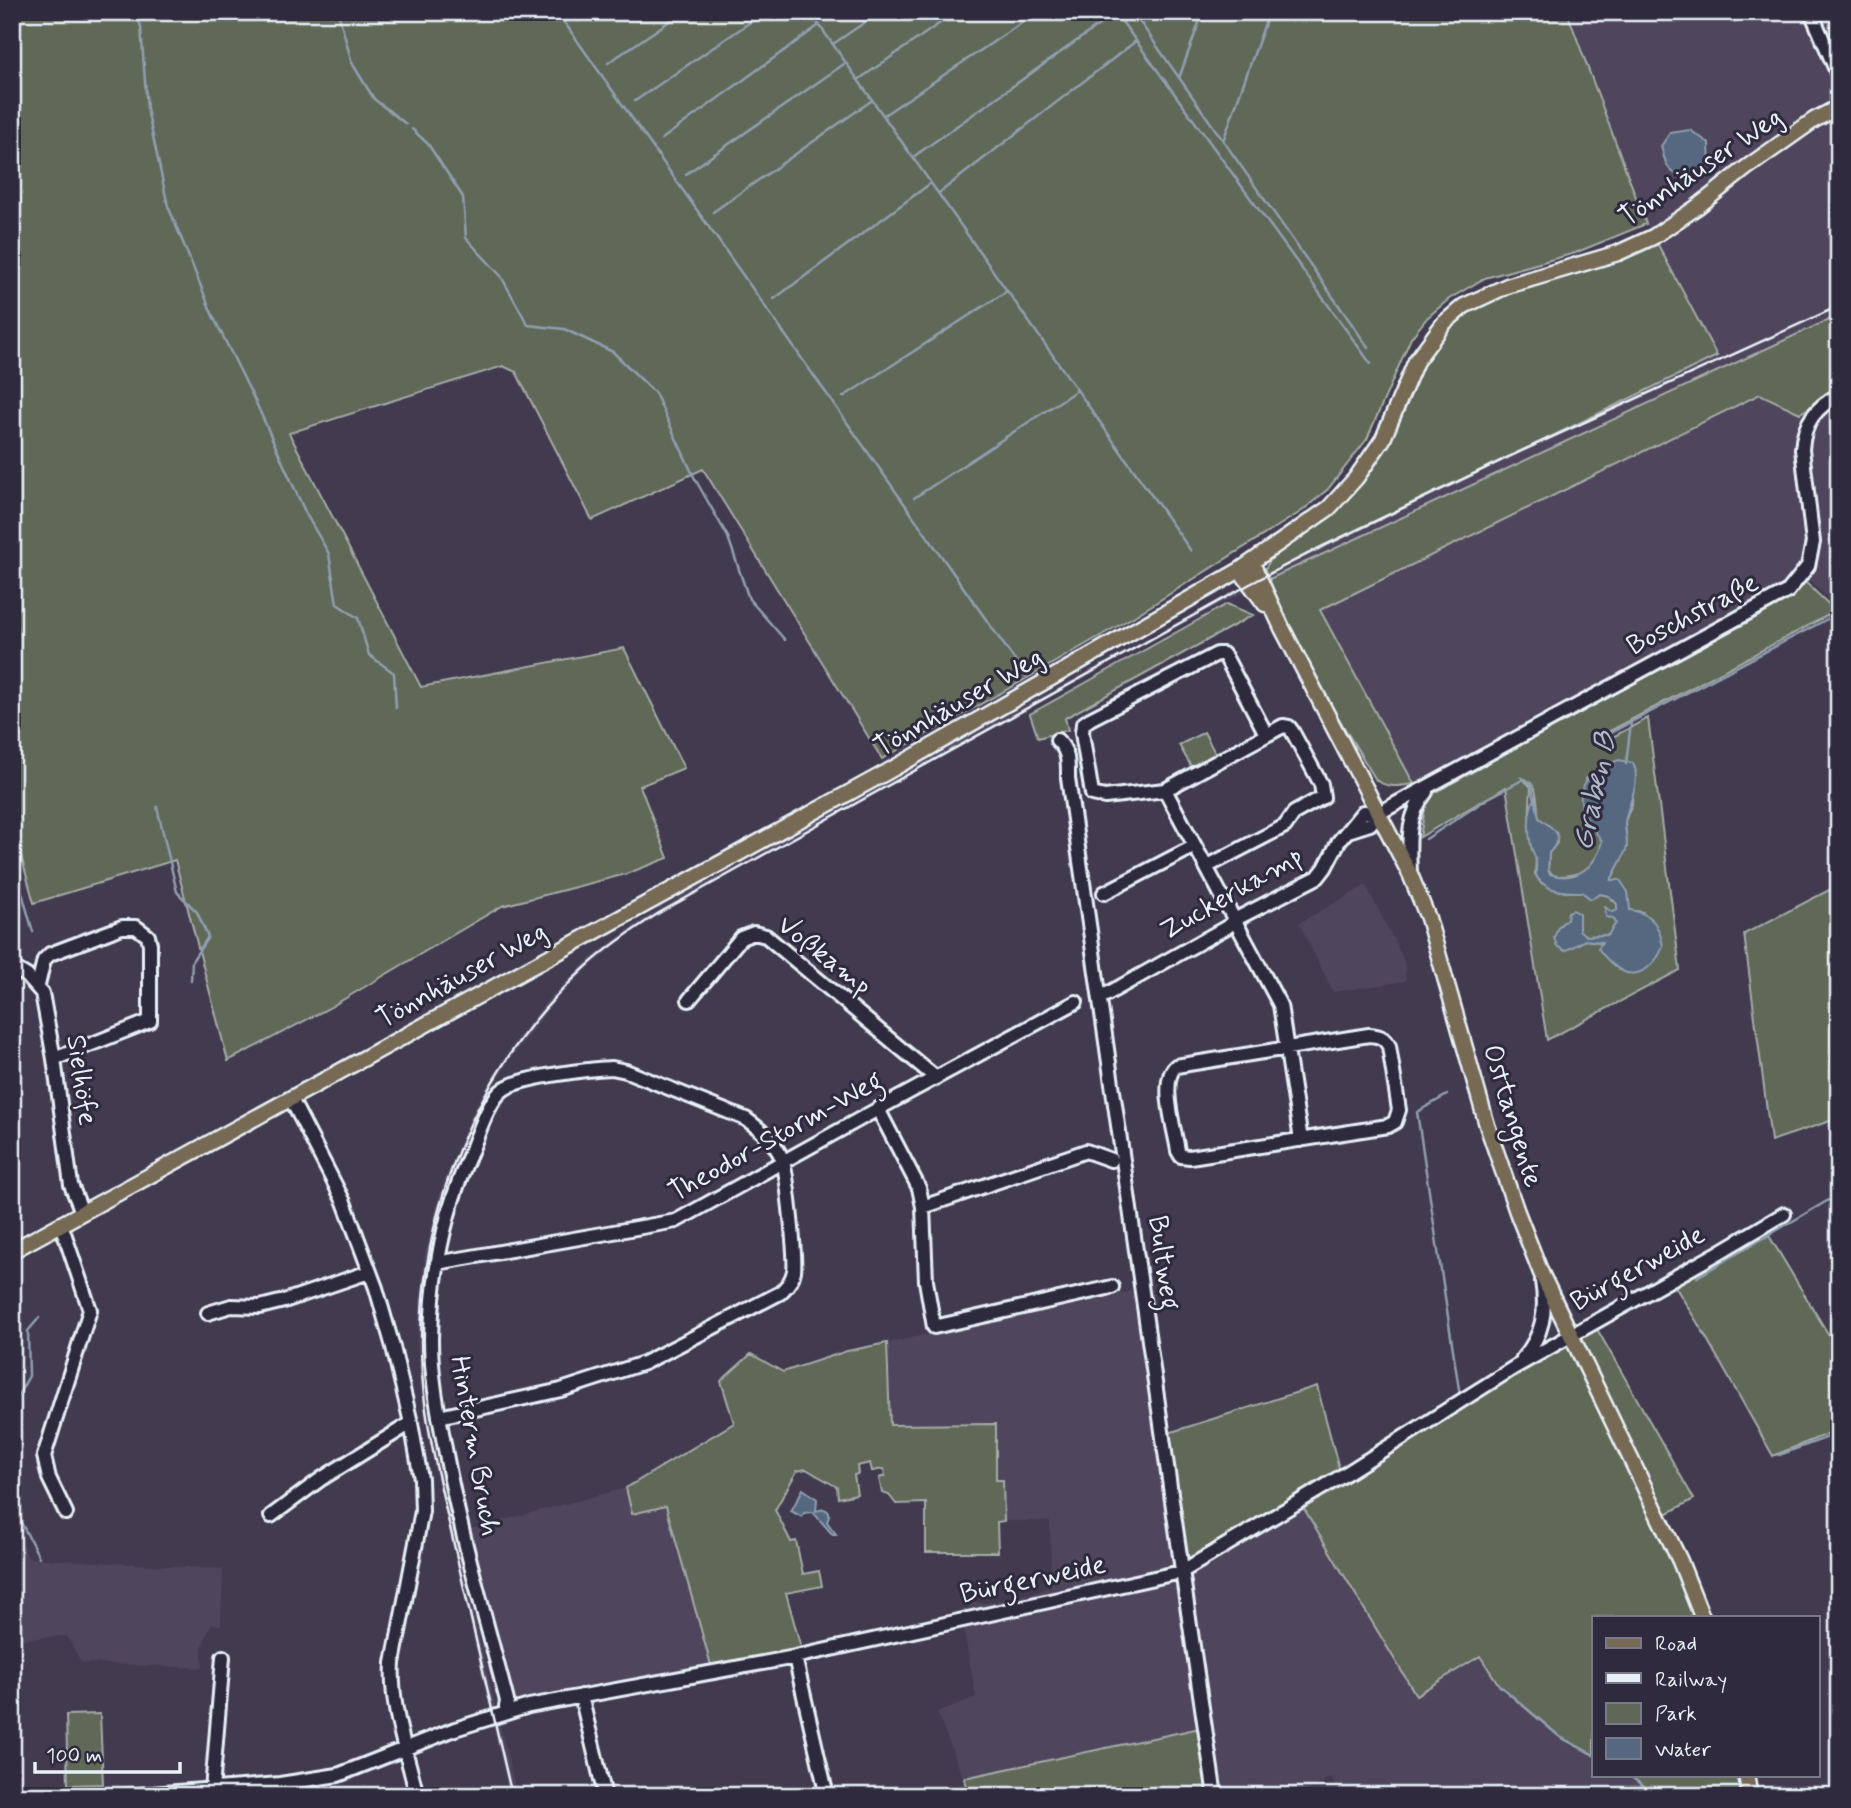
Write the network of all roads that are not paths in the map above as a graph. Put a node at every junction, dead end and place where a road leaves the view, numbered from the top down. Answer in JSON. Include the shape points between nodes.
{"nodes":[{"id":1,"x":1811,"y":12,"type":"edge"},
{"id":2,"x":1839,"y":77,"type":"edge"},
{"id":3,"x":1839,"y":107,"type":"edge"},
{"id":4,"x":1839,"y":395,"type":"edge"},
{"id":5,"x":1246,"y":566,"type":"junction"},
{"id":6,"x":1266,"y":734,"type":"junction"},
{"id":7,"x":1058,"y":740,"type":"dead end"},
{"id":8,"x":1428,"y":789,"type":"junction"},
{"id":9,"x":1165,"y":790,"type":"junction"},
{"id":10,"x":1379,"y":813,"type":"junction"},
{"id":11,"x":1195,"y":846,"type":"junction"},
{"id":12,"x":1206,"y":867,"type":"junction"},
{"id":13,"x":1410,"y":874,"type":"junction"},
{"id":14,"x":1104,"y":893,"type":"dead end"},
{"id":15,"x":1236,"y":919,"type":"junction"},
{"id":16,"x":12,"y":967,"type":"edge"},
{"id":17,"x":1097,"y":971,"type":"junction"},
{"id":18,"x":1124,"y":983,"type":"junction"},
{"id":19,"x":38,"y":985,"type":"junction"},
{"id":20,"x":1100,"y":998,"type":"junction"},
{"id":21,"x":689,"y":1000,"type":"dead end"},
{"id":22,"x":1076,"y":1002,"type":"dead end"},
{"id":23,"x":1287,"y":1049,"type":"junction"},
{"id":24,"x":54,"y":1059,"type":"junction"},
{"id":25,"x":936,"y":1078,"type":"junction"},
{"id":26,"x":291,"y":1099,"type":"junction"},
{"id":27,"x":878,"y":1109,"type":"junction"},
{"id":28,"x":1301,"y":1140,"type":"junction"},
{"id":29,"x":1111,"y":1160,"type":"dead end"},
{"id":30,"x":784,"y":1161,"type":"junction"},
{"id":31,"x":923,"y":1208,"type":"junction"},
{"id":32,"x":82,"y":1212,"type":"junction"},
{"id":33,"x":1784,"y":1214,"type":"dead end"},
{"id":34,"x":61,"y":1224,"type":"junction"},
{"id":35,"x":12,"y":1251,"type":"edge"},
{"id":36,"x":437,"y":1263,"type":"junction"},
{"id":37,"x":369,"y":1272,"type":"junction"},
{"id":38,"x":1541,"y":1273,"type":"junction"},
{"id":39,"x":1112,"y":1287,"type":"dead end"},
{"id":40,"x":208,"y":1313,"type":"dead end"},
{"id":41,"x":1570,"y":1335,"type":"junction"},
{"id":42,"x":1516,"y":1367,"type":"junction"},
{"id":43,"x":439,"y":1417,"type":"junction"},
{"id":44,"x":411,"y":1423,"type":"junction"},
{"id":45,"x":66,"y":1513,"type":"dead end"},
{"id":46,"x":271,"y":1516,"type":"dead end"},
{"id":47,"x":1181,"y":1572,"type":"junction"},
{"id":48,"x":1702,"y":1616,"type":"edge"},
{"id":49,"x":223,"y":1657,"type":"dead end"},
{"id":50,"x":795,"y":1657,"type":"junction"},
{"id":51,"x":581,"y":1696,"type":"junction"},
{"id":52,"x":510,"y":1712,"type":"junction"},
{"id":53,"x":405,"y":1747,"type":"junction"},
{"id":54,"x":1746,"y":1776,"type":"edge"},
{"id":55,"x":212,"y":1790,"type":"junction"},
{"id":56,"x":279,"y":1790,"type":"edge"},
{"id":57,"x":125,"y":1796,"type":"edge"},
{"id":58,"x":416,"y":1796,"type":"edge"},
{"id":59,"x":605,"y":1796,"type":"edge"},
{"id":60,"x":827,"y":1796,"type":"edge"},
{"id":61,"x":1215,"y":1796,"type":"edge"},
{"id":62,"x":1750,"y":1796,"type":"edge"}],
"edges":[{"from":1,"to":2,"type":"street"},
{"from":3,"to":5,"type":"main road","name":"Tönnhäuser Weg","via":[[1814,120],[1653,237],[1618,253],[1507,286],[1464,306],[1444,323],[1416,360],[1382,439],[1356,478],[1329,508]]},
{"from":4,"to":8,"type":"street","name":"Boschstraße","via":[[1816,410],[1803,438],[1813,542],[1808,566],[1797,583],[1781,596]]},
{"from":5,"to":10,"type":"main road","name":"Osttangente"},
{"from":5,"to":26,"type":"main road","name":"Tönnhäuser Weg","via":[[887,772]]},
{"from":6,"to":9,"type":"street"},
{"from":6,"to":9,"type":"street","via":[[1223,654],[1083,724],[1092,794],[1105,797]]},
{"from":6,"to":12,"type":"street","via":[[1289,727],[1321,784],[1323,797],[1294,813],[1285,825]]},
{"from":7,"to":17,"type":"street","name":"Bultweg","via":[[1068,759]]},
{"from":8,"to":10,"type":"street","name":"Boschstraße"},
{"from":8,"to":13,"type":"street","via":[[1413,814]]},
{"from":9,"to":11,"type":"street"},
{"from":10,"to":13,"type":"main road","name":"Osttangente"},
{"from":10,"to":15,"type":"street","name":"Zuckerkamp","via":[[1370,824],[1348,831],[1318,877]]},
{"from":11,"to":12,"type":"street"},
{"from":11,"to":14,"type":"street"},
{"from":12,"to":15,"type":"street"},
{"from":13,"to":38,"type":"main road","name":"Osttangente","via":[[1431,930],[1498,1160]]},
{"from":15,"to":18,"type":"street","name":"Zuckerkamp"},
{"from":15,"to":23,"type":"street","via":[[1280,1005]]},
{"from":16,"to":19,"type":"street"},
{"from":17,"to":18,"type":"street"},
{"from":17,"to":20,"type":"street","name":"Bultweg"},
{"from":18,"to":20,"type":"street","name":"Zuckerkamp"},
{"from":19,"to":24,"type":"street","name":"Sielhöfe"},
{"from":19,"to":24,"type":"street","via":[[50,954],[122,926],[148,936],[150,1021]]},
{"from":20,"to":47,"type":"street","name":"Bultweg"},
{"from":21,"to":25,"type":"street","name":"Voßkamp","via":[[741,938],[754,933],[766,936]]},
{"from":22,"to":25,"type":"street","name":"Theodor-Storm-Weg"},
{"from":23,"to":28,"type":"street"},
{"from":23,"to":28,"type":"street","via":[[1378,1036],[1389,1046],[1399,1110],[1395,1122],[1388,1126]]},
{"from":23,"to":28,"type":"street","via":[[1182,1064],[1170,1071],[1167,1084],[1181,1156]]},
{"from":24,"to":32,"type":"street","name":"Sielhöfe","via":[[71,1185]]},
{"from":25,"to":27,"type":"street","name":"Theodor-Storm-Weg"},
{"from":26,"to":32,"type":"main road","name":"Tönnhäuser Weg"},
{"from":26,"to":37,"type":"street","via":[[341,1193]]},
{"from":27,"to":30,"type":"street","name":"Theodor-Storm-Weg"},
{"from":27,"to":31,"type":"street","via":[[915,1179]]},
{"from":29,"to":31,"type":"street","via":[[1086,1151]]},
{"from":30,"to":36,"type":"street","name":"Theodor-Storm-Weg","via":[[676,1221]]},
{"from":30,"to":36,"type":"street","name":"Hinterm Bruch","via":[[762,1130],[746,1119],[626,1071],[597,1069],[518,1082],[493,1101],[454,1191]]},
{"from":30,"to":43,"type":"street","via":[[795,1264],[789,1284],[780,1293],[644,1363],[561,1390]]},
{"from":31,"to":39,"type":"street","via":[[926,1281],[934,1327]]},
{"from":32,"to":34,"type":"main road","name":"Tönnhäuser Weg"},
{"from":33,"to":41,"type":"street","name":"Bürgerweide"},
{"from":34,"to":35,"type":"main road","name":"Tönnhäuser Weg"},
{"from":34,"to":45,"type":"street","via":[[90,1310],[44,1456]]},
{"from":36,"to":43,"type":"street","name":"Hinterm Bruch","via":[[431,1340]]},
{"from":37,"to":40,"type":"street","via":[[284,1301]]},
{"from":37,"to":44,"type":"street"},
{"from":38,"to":41,"type":"main road","name":"Osttangente"},
{"from":38,"to":42,"type":"street","name":"Bürgerweide","via":[[1542,1325]]},
{"from":41,"to":42,"type":"street","name":"Bürgerweide"},
{"from":41,"to":48,"type":"main road","name":"Osttangente","via":[[1675,1550]]},
{"from":42,"to":47,"type":"street","name":"Bürgerweide"},
{"from":43,"to":52,"type":"street","name":"Hinterm Bruch","via":[[460,1520]]},
{"from":44,"to":46,"type":"street"},
{"from":44,"to":53,"type":"street","via":[[422,1511],[392,1679]]},
{"from":47,"to":50,"type":"street","name":"Bürgerweide"},
{"from":47,"to":61,"type":"street","name":"Bultweg"},
{"from":49,"to":55,"type":"street"},
{"from":50,"to":51,"type":"street","name":"Bürgerweide"},
{"from":50,"to":60,"type":"street"},
{"from":51,"to":52,"type":"street","name":"Bürgerweide"},
{"from":51,"to":59,"type":"street"},
{"from":52,"to":53,"type":"street","name":"Bürgerweide"},
{"from":53,"to":56,"type":"street","name":"Bürgerweide","via":[[338,1775]]},
{"from":53,"to":58,"type":"street"},
{"from":54,"to":62,"type":"main road"},
{"from":55,"to":56,"type":"street","name":"Bürgerweide"},
{"from":55,"to":57,"type":"street","name":"Bürgerweide"}]}
